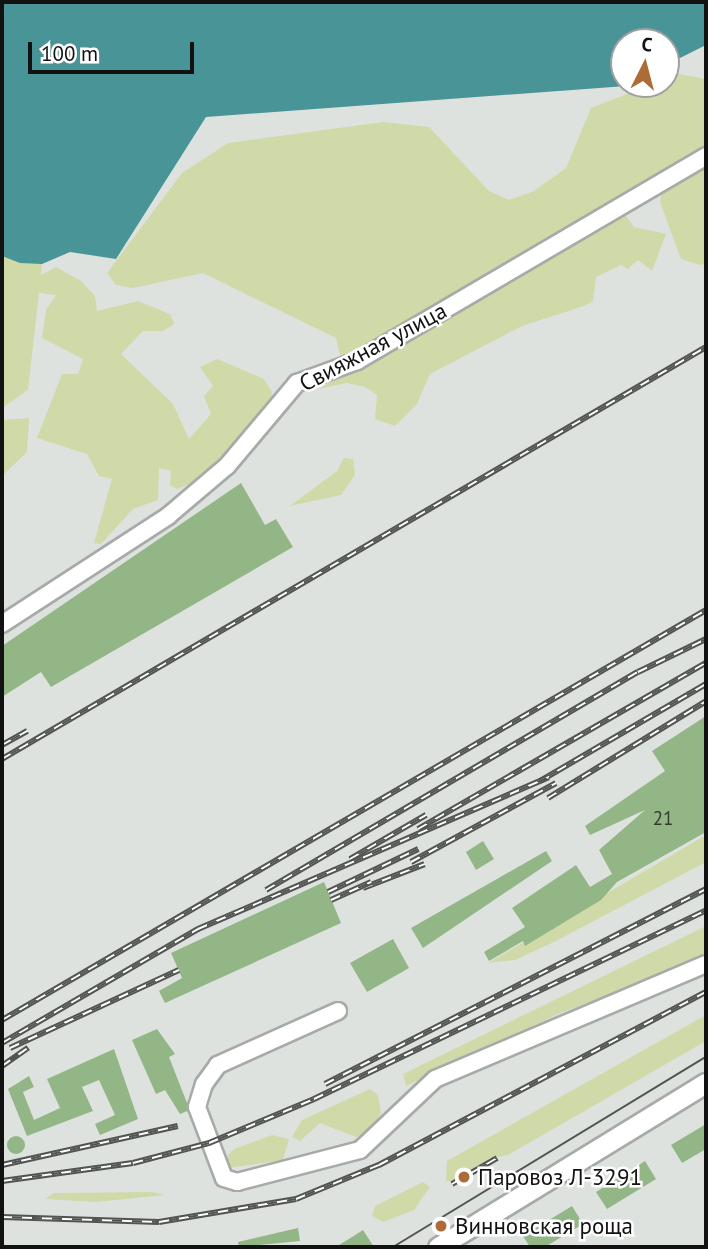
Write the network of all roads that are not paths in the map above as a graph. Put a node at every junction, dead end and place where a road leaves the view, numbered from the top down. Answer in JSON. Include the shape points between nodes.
{"nodes":[{"id":1,"x":706,"y":156,"type":"edge"},
{"id":2,"x":2,"y":624,"type":"edge"},
{"id":3,"x":706,"y":964,"type":"edge"},
{"id":4,"x":338,"y":1011,"type":"dead end"},
{"id":5,"x":706,"y":1083,"type":"edge"},
{"id":6,"x":438,"y":1247,"type":"edge"}],
"edges":[{"from":1,"to":2,"type":"street","name":"Свияжная улица","via":[[357,360],[297,383],[227,466],[168,516]]},
{"from":3,"to":4,"type":"street","via":[[420,1087],[360,1150],[237,1182],[224,1178],[197,1107],[204,1084],[218,1065]]},
{"from":5,"to":6,"type":"main road"}]}
